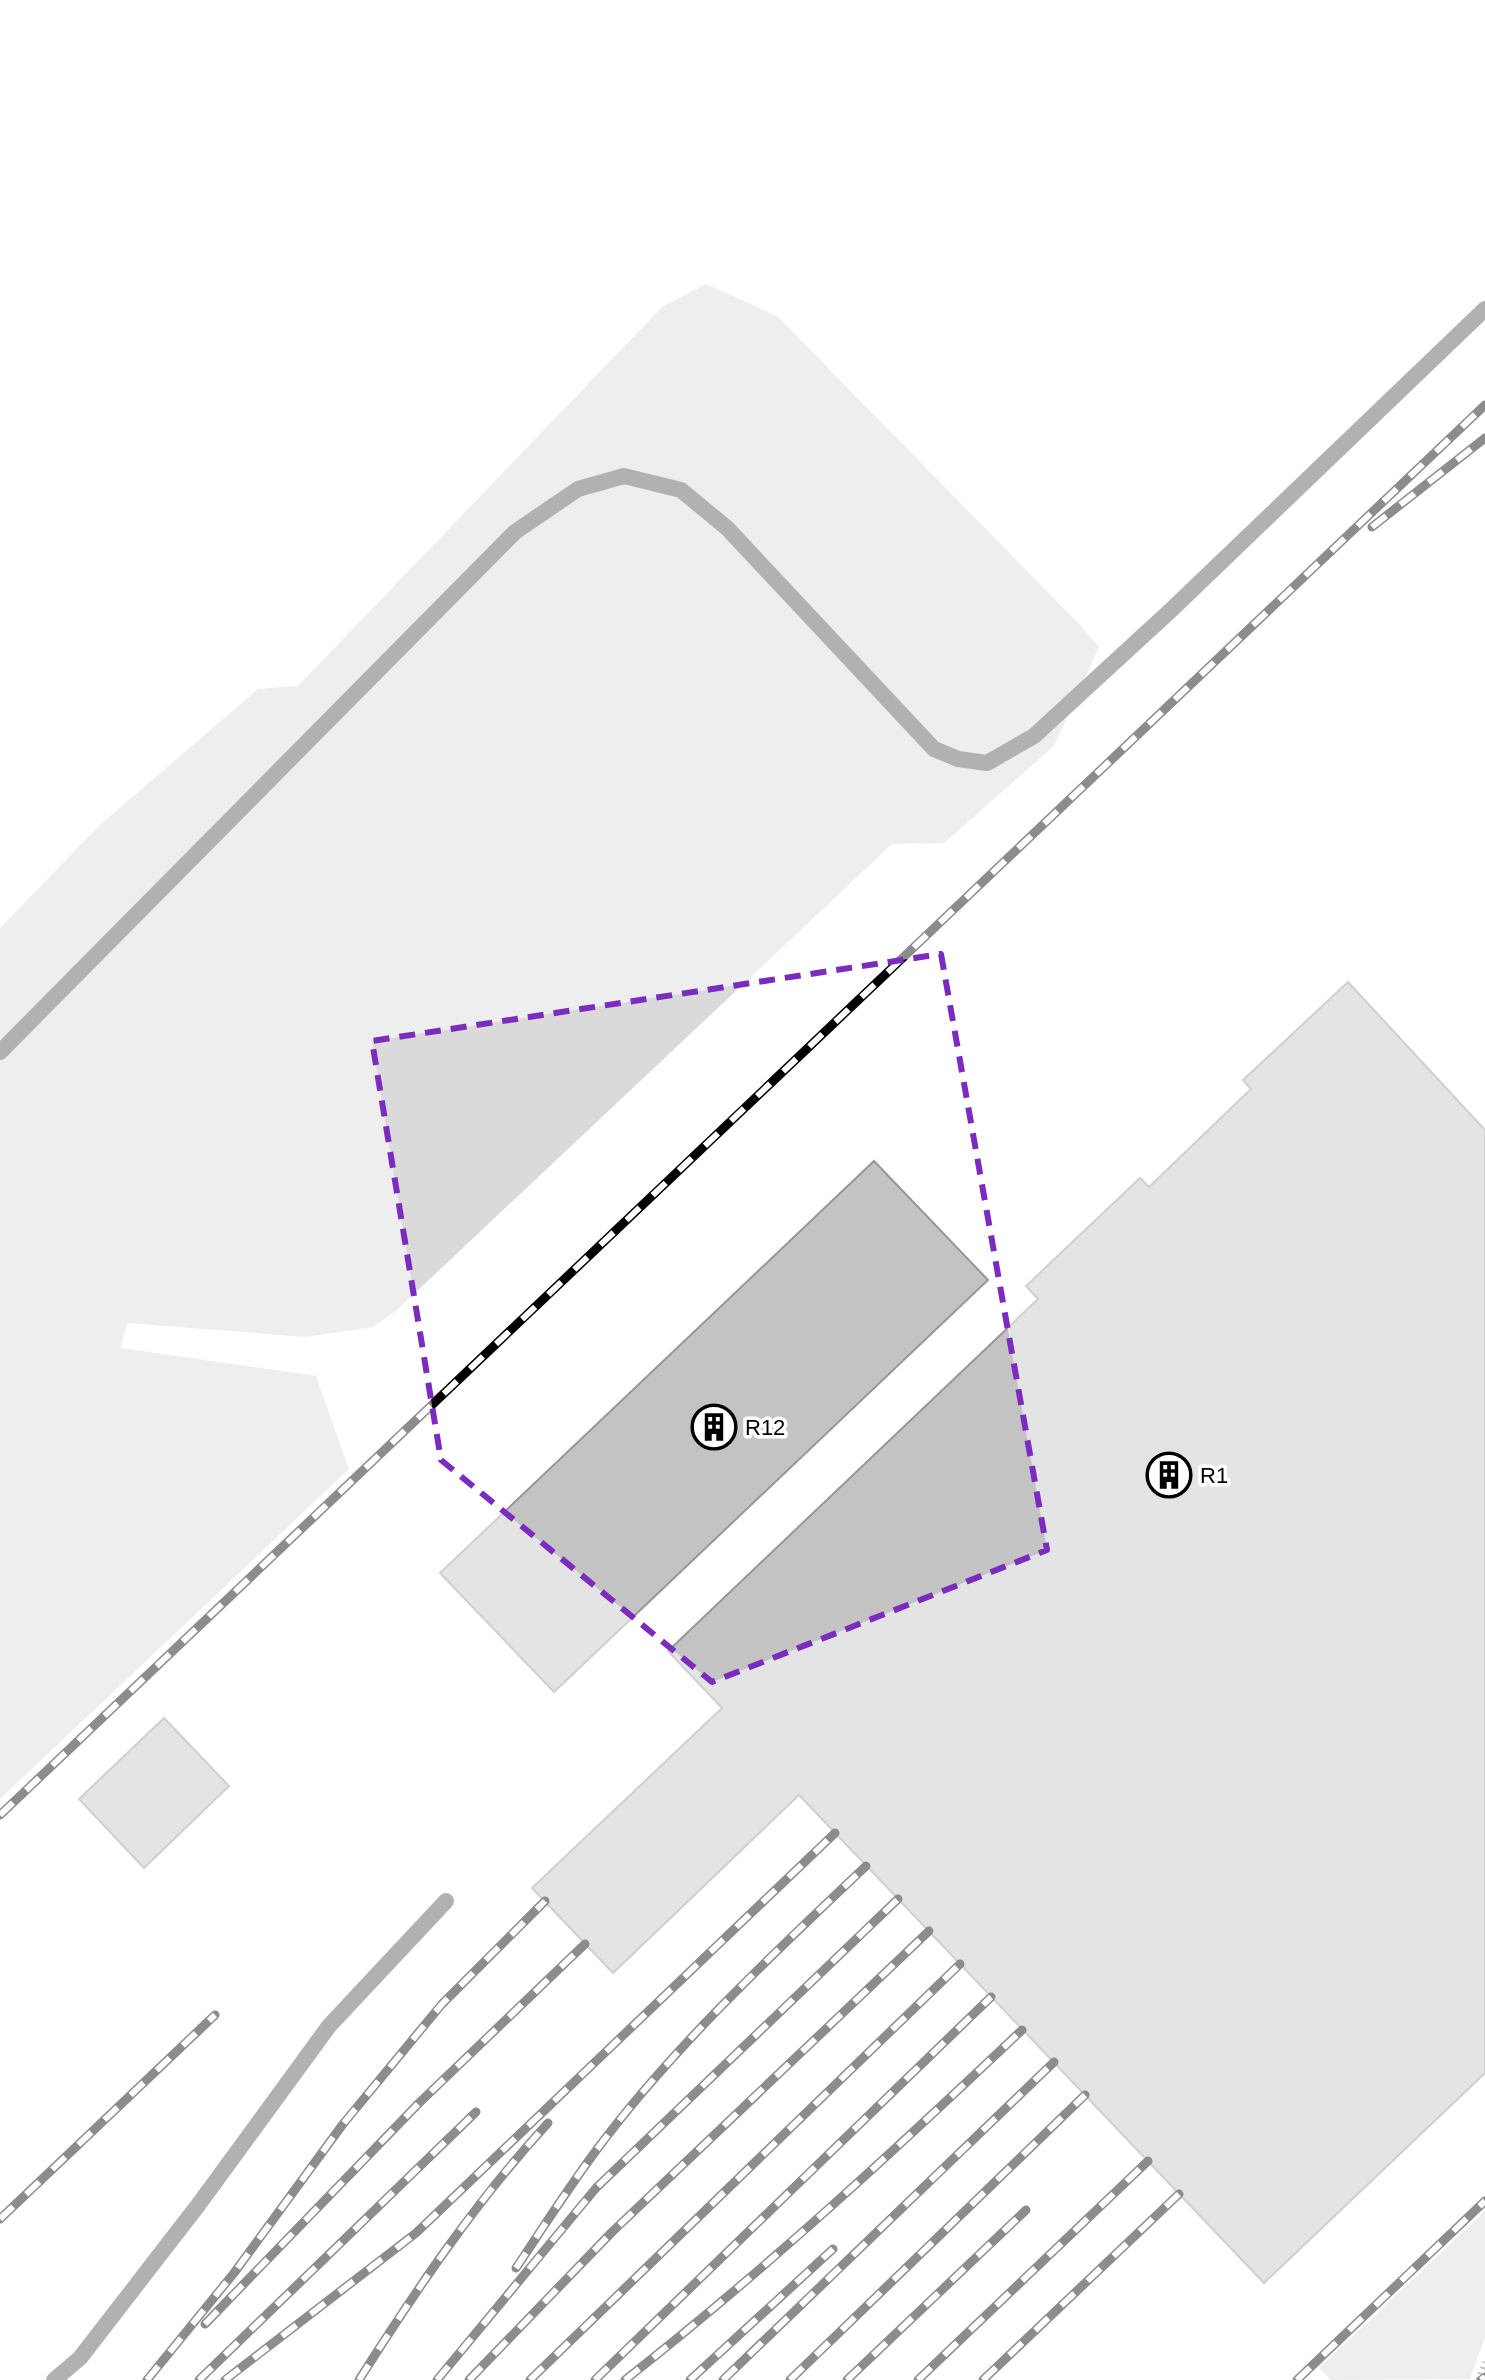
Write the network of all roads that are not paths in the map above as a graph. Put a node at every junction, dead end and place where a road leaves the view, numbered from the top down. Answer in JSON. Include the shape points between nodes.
{"nodes":[{"id":1,"x":1485,"y":309,"type":"edge"},
{"id":2,"x":0,"y":1052,"type":"edge"},
{"id":3,"x":446,"y":1901,"type":"dead end"},
{"id":4,"x":54,"y":2380,"type":"edge"}],
"edges":[{"from":1,"to":2,"type":"lane","via":[[1044,727],[987,763],[934,749],[727,528],[681,490],[624,476],[578,489],[515,532]]},
{"from":3,"to":4,"type":"lane","via":[[329,2026],[90,2346]]}]}
